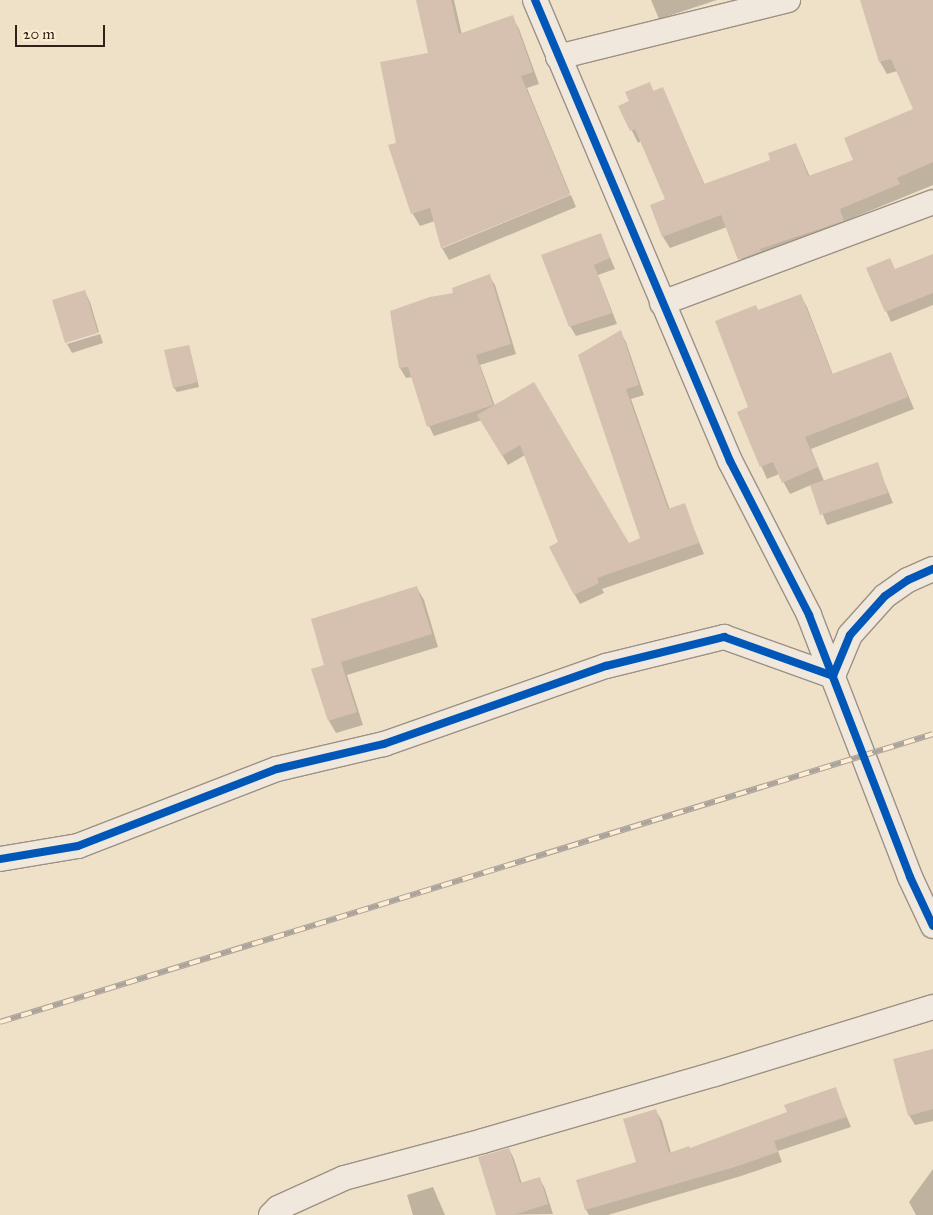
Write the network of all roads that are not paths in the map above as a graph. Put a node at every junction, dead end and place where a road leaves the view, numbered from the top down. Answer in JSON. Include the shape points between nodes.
{"nodes":[{"id":1,"x":535,"y":0,"type":"edge"},
{"id":2,"x":788,"y":0,"type":"edge"},
{"id":3,"x":558,"y":58,"type":"junction"},
{"id":4,"x":933,"y":202,"type":"edge"},
{"id":5,"x":662,"y":303,"type":"junction"},
{"id":6,"x":933,"y":569,"type":"edge"},
{"id":7,"x":833,"y":676,"type":"junction"},
{"id":8,"x":0,"y":859,"type":"edge"},
{"id":9,"x":933,"y":926,"type":"edge"},
{"id":10,"x":933,"y":1007,"type":"edge"},
{"id":11,"x":270,"y":1215,"type":"edge"}],
"edges":[{"from":1,"to":3,"type":"street"},
{"from":2,"to":3,"type":"street"},
{"from":3,"to":5,"type":"street"},
{"from":4,"to":5,"type":"street"},
{"from":5,"to":7,"type":"street","via":[[730,461],[810,614]]},
{"from":6,"to":7,"type":"street","via":[[908,580],[879,603],[850,635]]},
{"from":7,"to":8,"type":"street","via":[[724,638],[606,666],[384,744],[277,769],[78,846]]},
{"from":7,"to":9,"type":"street","via":[[910,877]]},
{"from":10,"to":11,"type":"street","via":[[696,1080],[344,1178],[278,1208]]}]}
